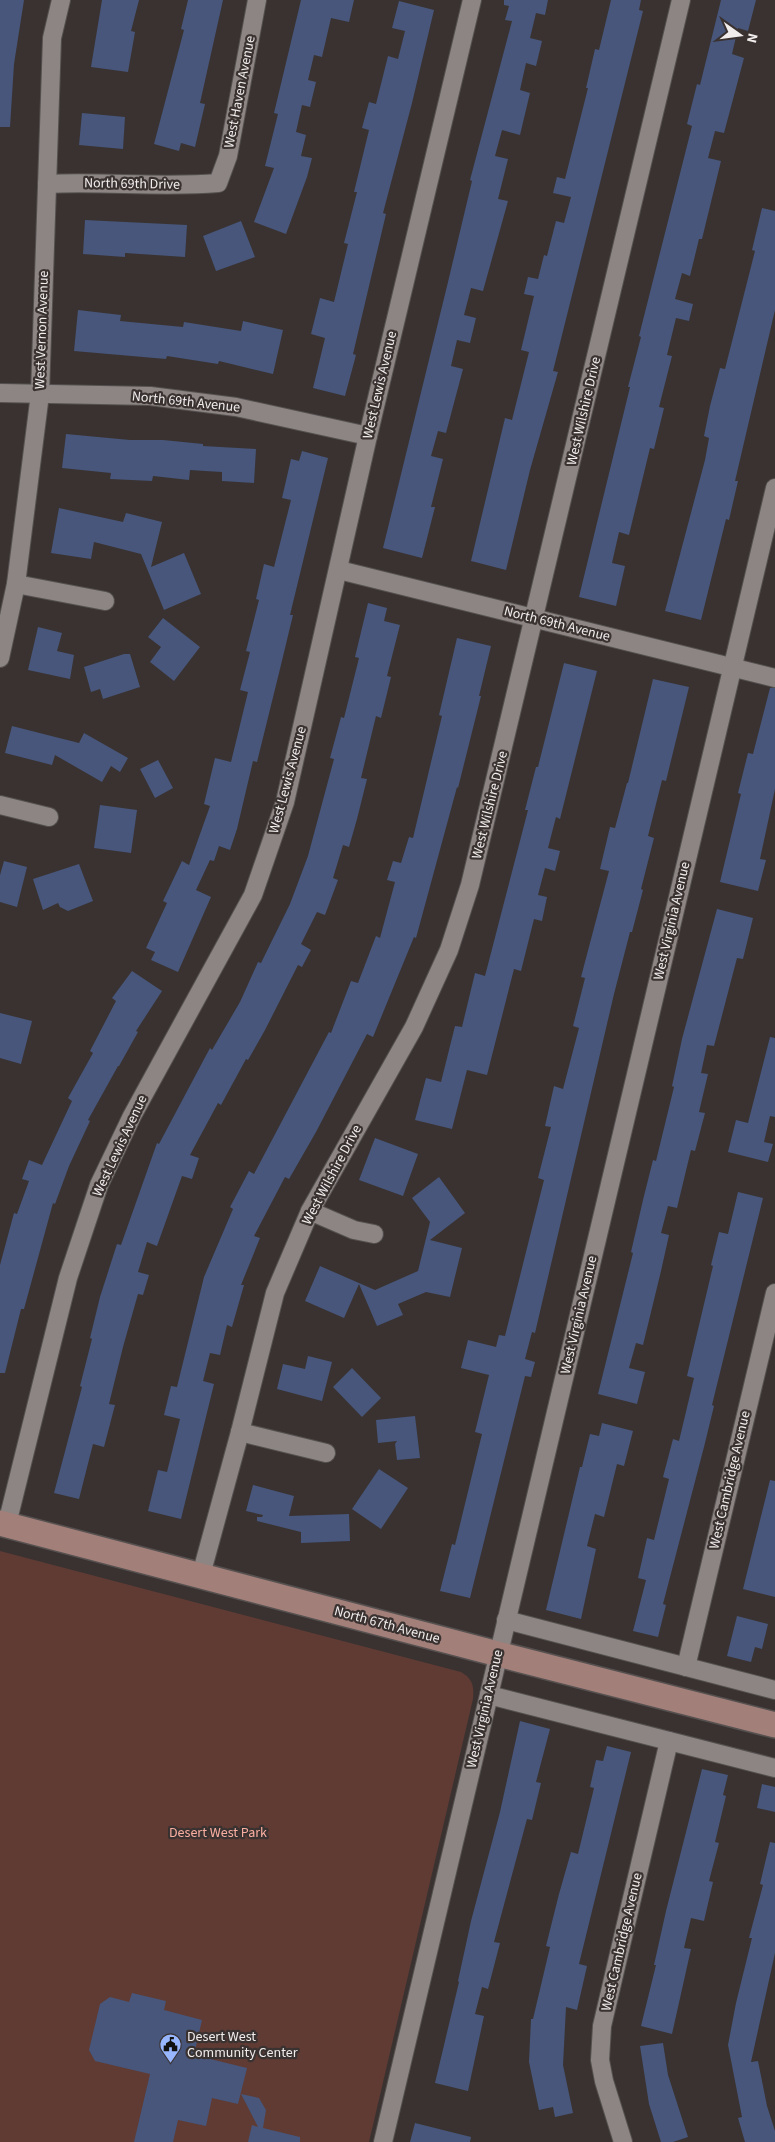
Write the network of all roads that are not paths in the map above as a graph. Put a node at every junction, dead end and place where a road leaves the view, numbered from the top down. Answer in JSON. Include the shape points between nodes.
{"nodes":[{"id":1,"x":61,"y":0,"type":"edge"},
{"id":2,"x":257,"y":0,"type":"edge"},
{"id":3,"x":472,"y":0,"type":"edge"},
{"id":4,"x":681,"y":0,"type":"edge"},
{"id":5,"x":218,"y":183,"type":"joint"},
{"id":6,"x":47,"y":184,"type":"junction"},
{"id":7,"x":0,"y":393,"type":"edge"},
{"id":8,"x":40,"y":394,"type":"junction"},
{"id":9,"x":368,"y":436,"type":"junction"},
{"id":10,"x":775,"y":488,"type":"edge"},
{"id":11,"x":339,"y":570,"type":"junction"},
{"id":12,"x":16,"y":584,"type":"junction"},
{"id":13,"x":105,"y":601,"type":"dead end"},
{"id":14,"x":534,"y":619,"type":"junction"},
{"id":15,"x":0,"y":658,"type":"edge"},
{"id":16,"x":732,"y":666,"type":"junction"},
{"id":17,"x":775,"y":678,"type":"edge"},
{"id":18,"x":0,"y":805,"type":"edge"},
{"id":19,"x":49,"y":817,"type":"dead end"},
{"id":20,"x":310,"y":1211,"type":"junction"},
{"id":21,"x":374,"y":1234,"type":"dead end"},
{"id":22,"x":775,"y":1293,"type":"edge"},
{"id":23,"x":240,"y":1432,"type":"junction"},
{"id":24,"x":326,"y":1453,"type":"dead end"},
{"id":25,"x":4,"y":1524,"type":"edge"},
{"id":26,"x":201,"y":1575,"type":"junction"},
{"id":27,"x":506,"y":1620,"type":"junction"},
{"id":28,"x":498,"y":1654,"type":"junction"},
{"id":29,"x":686,"y":1667,"type":"junction"},
{"id":30,"x":775,"y":1690,"type":"edge"},
{"id":31,"x":489,"y":1695,"type":"junction"},
{"id":32,"x":775,"y":1725,"type":"edge"},
{"id":33,"x":669,"y":1741,"type":"junction"},
{"id":34,"x":775,"y":1768,"type":"edge"},
{"id":35,"x":383,"y":2142,"type":"edge"},
{"id":36,"x":623,"y":2142,"type":"edge"}],
"edges":[{"from":1,"to":6,"type":"street","name":"West Vernon Avenue","via":[[52,38]]},
{"from":2,"to":5,"type":"street","name":"West Haven Avenue","via":[[228,156]]},
{"from":3,"to":9,"type":"street","name":"West Lewis Avenue"},
{"from":4,"to":14,"type":"street","name":"West Wilshire Drive"},
{"from":5,"to":6,"type":"street","name":"North 69th Drive"},
{"from":6,"to":8,"type":"street","name":"West Vernon Avenue"},
{"from":7,"to":8,"type":"street","name":"North 69th Avenue"},
{"from":8,"to":9,"type":"street","name":"North 69th Avenue","via":[[150,396],[227,406]]},
{"from":8,"to":12,"type":"street","name":"West Vernon Avenue"},
{"from":9,"to":11,"type":"street","name":"West Lewis Avenue"},
{"from":10,"to":16,"type":"street","name":"West Virginia Avenue"},
{"from":11,"to":14,"type":"street","name":"North 69th Avenue"},
{"from":11,"to":25,"type":"street","name":"West Lewis Avenue","via":[[285,802],[253,896],[132,1116],[99,1185],[68,1278]]},
{"from":12,"to":13,"type":"street"},
{"from":12,"to":15,"type":"street","name":"West Vernon Avenue"},
{"from":14,"to":16,"type":"street","name":"North 69th Avenue"},
{"from":14,"to":20,"type":"street","name":"West Wilshire Drive","via":[[470,885],[449,950],[414,1027]]},
{"from":16,"to":17,"type":"street","name":"North 69th Avenue"},
{"from":16,"to":27,"type":"street","name":"West Virginia Avenue"},
{"from":18,"to":19,"type":"street"},
{"from":20,"to":21,"type":"street","via":[[354,1230]]},
{"from":20,"to":23,"type":"street","name":"West Wilshire Drive","via":[[275,1293]]},
{"from":22,"to":29,"type":"street","name":"West Cambridge Avenue"},
{"from":23,"to":24,"type":"street"},
{"from":23,"to":26,"type":"street","name":"West Wilshire Drive"},
{"from":25,"to":26,"type":"main road","name":"North 67th Avenue"},
{"from":26,"to":28,"type":"main road","name":"North 67th Avenue"},
{"from":27,"to":28,"type":"street","name":"West Virginia Avenue"},
{"from":27,"to":29,"type":"street"},
{"from":28,"to":31,"type":"street","name":"West Virginia Avenue"},
{"from":28,"to":32,"type":"main road","name":"North 67th Avenue"},
{"from":29,"to":30,"type":"street"},
{"from":31,"to":33,"type":"street"},
{"from":31,"to":35,"type":"street","name":"West Virginia Avenue"},
{"from":33,"to":34,"type":"street"},
{"from":33,"to":36,"type":"street","name":"West Cambridge Avenue","via":[[602,2026],[600,2060]]}]}
